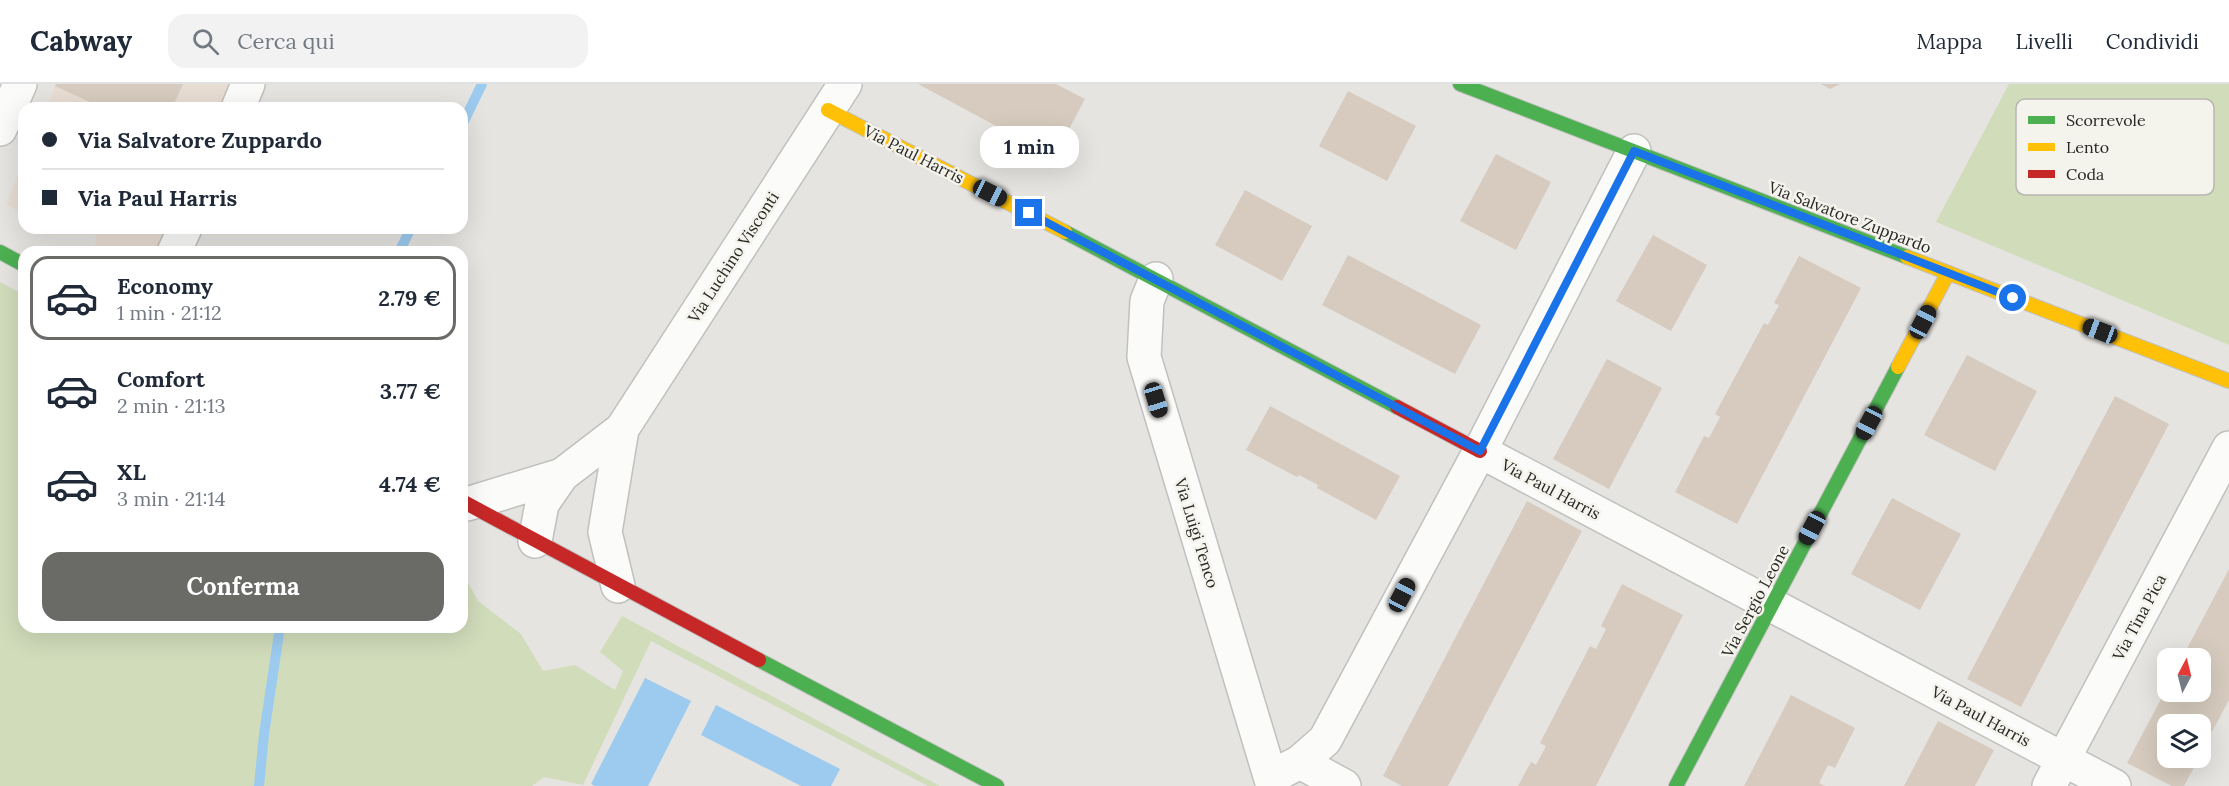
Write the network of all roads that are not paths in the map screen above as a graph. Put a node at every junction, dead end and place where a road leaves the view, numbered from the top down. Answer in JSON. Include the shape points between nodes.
{"nodes":[{"id":1,"x":20,"y":84,"type":"edge"},
{"id":2,"x":249,"y":84,"type":"edge"},
{"id":3,"x":1460,"y":84,"type":"edge"},
{"id":4,"x":836,"y":97,"type":"edge"},
{"id":5,"x":241,"y":102,"type":"edge"},
{"id":6,"x":0,"y":129,"type":"edge"},
{"id":7,"x":1634,"y":151,"type":"junction"},
{"id":8,"x":0,"y":252,"type":"edge"},
{"id":9,"x":18,"y":262,"type":"edge"},
{"id":10,"x":1948,"y":273,"type":"junction"},
{"id":11,"x":1156,"y":279,"type":"junction"},
{"id":12,"x":2229,"y":381,"type":"edge"},
{"id":13,"x":622,"y":429,"type":"junction"},
{"id":14,"x":2229,"y":448,"type":"edge"},
{"id":15,"x":1480,"y":451,"type":"junction"},
{"id":16,"x":562,"y":475,"type":"junction"},
{"id":17,"x":468,"y":501,"type":"edge"},
{"id":18,"x":468,"y":504,"type":"edge"},
{"id":19,"x":535,"y":540,"type":"junction"},
{"id":20,"x":618,"y":586,"type":"junction"},
{"id":21,"x":1772,"y":605,"type":"junction"},
{"id":22,"x":1300,"y":762,"type":"junction"},
{"id":23,"x":2056,"y":772,"type":"edge"},
{"id":24,"x":1272,"y":781,"type":"edge"},
{"id":25,"x":997,"y":786,"type":"edge"},
{"id":26,"x":1344,"y":786,"type":"edge"},
{"id":27,"x":1676,"y":786,"type":"edge"},
{"id":28,"x":2114,"y":786,"type":"edge"}],
"edges":[{"from":1,"to":6,"type":"street"},
{"from":2,"to":5,"type":"street"},
{"from":3,"to":7,"type":"street","name":"Via Salvatore Zuppardo"},
{"from":4,"to":11,"type":"street","name":"Via Paul Harris"},
{"from":4,"to":13,"type":"street","name":"Via Luchino Visconti"},
{"from":7,"to":10,"type":"street","name":"Via Salvatore Zuppardo"},
{"from":7,"to":15,"type":"street"},
{"from":8,"to":9,"type":"street"},
{"from":10,"to":12,"type":"street","name":"Via Salvatore Zuppardo"},
{"from":10,"to":21,"type":"street","name":"Via Sergio Leone"},
{"from":11,"to":15,"type":"street","name":"Via Paul Harris"},
{"from":11,"to":24,"type":"street","name":"Via Luigi Tenco","via":[[1147,301],[1144,357]]},
{"from":13,"to":16,"type":"street","name":"Via Luchino Visconti"},
{"from":13,"to":20,"type":"street","name":"Via Luchino Visconti","via":[[605,532]]},
{"from":14,"to":23,"type":"street","name":"Via Tina Pica"},
{"from":15,"to":21,"type":"street","name":"Via Paul Harris"},
{"from":15,"to":22,"type":"street","via":[[1325,740]]},
{"from":16,"to":17,"type":"street","name":"Via Luchino Visconti"},
{"from":16,"to":19,"type":"street","name":"Via Luchino Visconti","via":[[542,504]]},
{"from":18,"to":19,"type":"street"},
{"from":19,"to":20,"type":"street"},
{"from":20,"to":25,"type":"street"},
{"from":21,"to":23,"type":"street","name":"Via Paul Harris"},
{"from":21,"to":27,"type":"street","name":"Via Sergio Leone"},
{"from":22,"to":24,"type":"street"},
{"from":22,"to":26,"type":"street"},
{"from":23,"to":28,"type":"street","name":"Via Paul Harris"}]}
